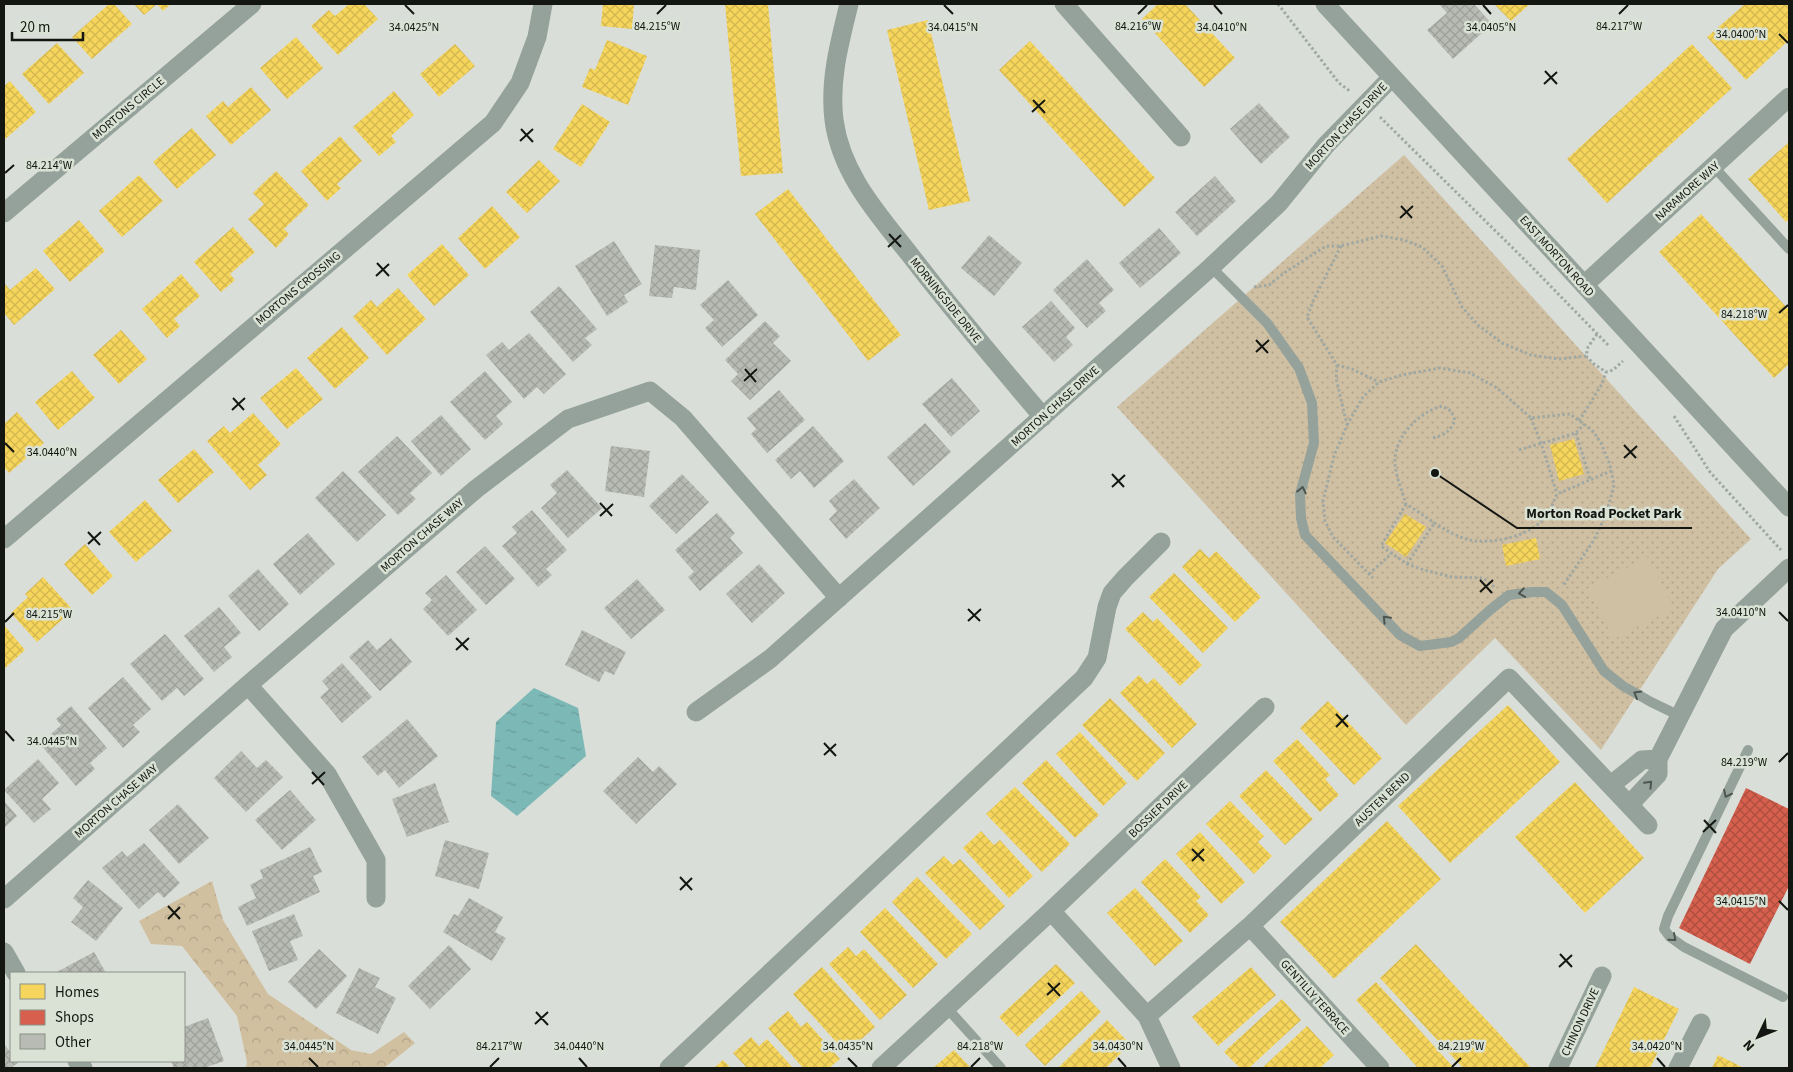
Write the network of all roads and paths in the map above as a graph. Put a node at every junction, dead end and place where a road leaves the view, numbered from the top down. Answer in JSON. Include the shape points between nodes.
{"nodes":[{"id":1,"x":252,"y":4,"type":"edge"},
{"id":2,"x":543,"y":4,"type":"edge"},
{"id":3,"x":849,"y":4,"type":"edge"},
{"id":4,"x":1064,"y":4,"type":"edge"},
{"id":5,"x":1278,"y":4,"type":"edge"},
{"id":6,"x":1332,"y":6,"type":"edge"},
{"id":7,"x":1392,"y":77,"type":"junction"},
{"id":8,"x":1789,"y":97,"type":"edge"},
{"id":9,"x":1366,"y":104,"type":"junction"},
{"id":10,"x":1181,"y":137,"type":"dead end"},
{"id":11,"x":1714,"y":167,"type":"junction"},
{"id":12,"x":4,"y":213,"type":"edge"},
{"id":13,"x":1342,"y":246,"type":"junction"},
{"id":14,"x":1789,"y":249,"type":"edge"},
{"id":15,"x":1211,"y":267,"type":"junction"},
{"id":16,"x":1584,"y":285,"type":"junction"},
{"id":17,"x":1239,"y":293,"type":"junction"},
{"id":18,"x":1597,"y":334,"type":"junction"},
{"id":19,"x":1610,"y":348,"type":"dead end"},
{"id":20,"x":1617,"y":354,"type":"dead end"},
{"id":21,"x":1586,"y":356,"type":"junction"},
{"id":22,"x":1337,"y":365,"type":"junction"},
{"id":23,"x":1606,"y":372,"type":"junction"},
{"id":24,"x":1379,"y":382,"type":"junction"},
{"id":25,"x":1671,"y":411,"type":"dead end"},
{"id":26,"x":1043,"y":417,"type":"junction"},
{"id":27,"x":1531,"y":418,"type":"junction"},
{"id":28,"x":1579,"y":421,"type":"junction"},
{"id":29,"x":1584,"y":424,"type":"junction"},
{"id":30,"x":1347,"y":425,"type":"junction"},
{"id":31,"x":1576,"y":433,"type":"junction"},
{"id":32,"x":1433,"y":438,"type":"dead end"},
{"id":33,"x":1541,"y":443,"type":"junction"},
{"id":34,"x":1519,"y":450,"type":"dead end"},
{"id":35,"x":1611,"y":471,"type":"junction"},
{"id":36,"x":1590,"y":479,"type":"junction"},
{"id":37,"x":1557,"y":494,"type":"junction"},
{"id":38,"x":1406,"y":504,"type":"junction"},
{"id":39,"x":1789,"y":507,"type":"edge"},
{"id":40,"x":1435,"y":522,"type":"junction"},
{"id":41,"x":4,"y":539,"type":"edge"},
{"id":42,"x":1161,"y":542,"type":"dead end"},
{"id":43,"x":1392,"y":553,"type":"junction"},
{"id":44,"x":1786,"y":560,"type":"edge"},
{"id":45,"x":1407,"y":564,"type":"junction"},
{"id":46,"x":1369,"y":574,"type":"junction"},
{"id":47,"x":1375,"y":581,"type":"dead end"},
{"id":48,"x":1499,"y":583,"type":"dead end"},
{"id":49,"x":1554,"y":584,"type":"dead end"},
{"id":50,"x":1494,"y":587,"type":"junction"},
{"id":51,"x":1487,"y":594,"type":"dead end"},
{"id":52,"x":839,"y":598,"type":"junction"},
{"id":53,"x":248,"y":685,"type":"junction"},
{"id":54,"x":1265,"y":707,"type":"dead end"},
{"id":55,"x":696,"y":712,"type":"dead end"},
{"id":56,"x":1680,"y":716,"type":"junction"},
{"id":57,"x":1748,"y":750,"type":"dead end"},
{"id":58,"x":1658,"y":759,"type":"junction"},
{"id":59,"x":1611,"y":785,"type":"junction"},
{"id":60,"x":1630,"y":804,"type":"junction"},
{"id":61,"x":1648,"y":825,"type":"dead end"},
{"id":62,"x":376,"y":898,"type":"dead end"},
{"id":63,"x":4,"y":900,"type":"edge"},
{"id":64,"x":1051,"y":911,"type":"junction"},
{"id":65,"x":1250,"y":926,"type":"junction"},
{"id":66,"x":4,"y":952,"type":"edge"},
{"id":67,"x":15,"y":972,"type":"edge"},
{"id":68,"x":1602,"y":976,"type":"dead end"},
{"id":69,"x":1783,"y":997,"type":"dead end"},
{"id":70,"x":947,"y":1008,"type":"junction"},
{"id":71,"x":1146,"y":1016,"type":"junction"},
{"id":72,"x":1701,"y":1023,"type":"dead end"},
{"id":73,"x":669,"y":1068,"type":"edge"},
{"id":74,"x":881,"y":1068,"type":"edge"},
{"id":75,"x":1001,"y":1068,"type":"edge"},
{"id":76,"x":1171,"y":1068,"type":"edge"},
{"id":77,"x":1380,"y":1068,"type":"edge"},
{"id":78,"x":1558,"y":1068,"type":"edge"},
{"id":79,"x":1678,"y":1068,"type":"edge"}],
"edges":[{"from":1,"to":12,"type":"street","name":"MORTONS CIRCLE"},
{"from":2,"to":41,"type":"street","name":"MORTONS CROSSING","via":[[537,37],[520,83],[493,122]]},
{"from":3,"to":26,"type":"street","name":"MORNINGSIDE DRIVE","via":[[836,57],[833,92],[834,119],[842,154],[863,194],[934,286]]},
{"from":4,"to":10,"type":"street"},
{"from":5,"to":9,"type":"path","via":[[1339,83]]},
{"from":6,"to":7,"type":"street","name":"EAST MORTON ROAD"},
{"from":7,"to":9,"type":"street","name":"MORTON CHASE DRIVE"},
{"from":7,"to":16,"type":"street","name":"EAST MORTON ROAD"},
{"from":8,"to":11,"type":"street","name":"NARAMORE WAY"},
{"from":9,"to":15,"type":"street","name":"MORTON CHASE DRIVE","via":[[1326,145],[1278,203]]},
{"from":9,"to":18,"type":"path"},
{"from":11,"to":14,"type":"lane"},
{"from":11,"to":16,"type":"street","name":"NARAMORE WAY"},
{"from":13,"to":17,"type":"path","via":[[1326,246],[1269,285],[1244,289]]},
{"from":13,"to":21,"type":"path","via":[[1381,236],[1422,247],[1442,266],[1462,307],[1478,325],[1502,343],[1531,355],[1559,359]]},
{"from":13,"to":22,"type":"path","via":[[1307,317]]},
{"from":15,"to":17,"type":"lane"},
{"from":15,"to":26,"type":"street","name":"MORTON CHASE DRIVE"},
{"from":16,"to":39,"type":"street","name":"EAST MORTON ROAD"},
{"from":56,"to":17,"type":"lane","one_way":true,"via":[[1623,686],[1604,671],[1562,606],[1546,592],[1510,595],[1451,642],[1420,646],[1400,635],[1305,535],[1300,494],[1314,443],[1312,403],[1299,368],[1267,323]]},
{"from":18,"to":19,"type":"path"},
{"from":18,"to":21,"type":"path"},
{"from":20,"to":23,"type":"path","via":[[1624,361]]},
{"from":21,"to":23,"type":"path"},
{"from":22,"to":24,"type":"path"},
{"from":22,"to":30,"type":"path","via":[[1336,378]]},
{"from":23,"to":28,"type":"path"},
{"from":24,"to":27,"type":"path","via":[[1440,368],[1470,373],[1497,388]]},
{"from":24,"to":30,"type":"path","via":[[1363,397]]},
{"from":25,"to":44,"type":"path","via":[[1710,472]]},
{"from":26,"to":52,"type":"street","name":"MORTON CHASE DRIVE"},
{"from":27,"to":28,"type":"path","via":[[1570,414]]},
{"from":27,"to":33,"type":"path"},
{"from":28,"to":29,"type":"path"},
{"from":29,"to":31,"type":"path"},
{"from":29,"to":35,"type":"path","via":[[1601,443]]},
{"from":30,"to":46,"type":"path","via":[[1334,456],[1323,501],[1325,521],[1333,537]]},
{"from":31,"to":33,"type":"path"},
{"from":31,"to":36,"type":"path"},
{"from":32,"to":38,"type":"path","via":[[1445,434],[1455,420],[1451,412],[1442,406],[1430,409],[1418,419],[1406,430],[1399,443],[1395,459]]},
{"from":33,"to":34,"type":"path"},
{"from":33,"to":37,"type":"path"},
{"from":35,"to":36,"type":"path"},
{"from":35,"to":49,"type":"path","via":[[1614,485],[1607,512],[1594,540],[1563,586]]},
{"from":36,"to":37,"type":"path"},
{"from":37,"to":40,"type":"path","via":[[1548,513],[1534,528],[1510,539],[1466,539]]},
{"from":38,"to":40,"type":"path"},
{"from":38,"to":43,"type":"path","via":[[1381,546]]},
{"from":40,"to":45,"type":"path"},
{"from":42,"to":73,"type":"street","via":[[1112,593],[1097,658],[1084,678]]},
{"from":43,"to":45,"type":"path"},
{"from":43,"to":46,"type":"path"},
{"from":44,"to":56,"type":"street","via":[[1724,629]]},
{"from":45,"to":50,"type":"path","via":[[1452,577],[1483,578]]},
{"from":46,"to":47,"type":"path"},
{"from":48,"to":50,"type":"path"},
{"from":50,"to":51,"type":"path"},
{"from":52,"to":53,"type":"street","name":"MORTON CHASE WAY","via":[[683,418],[650,391],[568,418],[476,489]]},
{"from":52,"to":55,"type":"street","name":"MORTON CHASE DRIVE","via":[[770,659]]},
{"from":53,"to":62,"type":"street","via":[[327,774],[376,860]]},
{"from":53,"to":63,"type":"street","name":"MORTON CHASE WAY"},
{"from":54,"to":64,"type":"street","name":"BOSSIER DRIVE"},
{"from":56,"to":58,"type":"street"},
{"from":57,"to":69,"type":"lane","one_way":true,"via":[[1664,929],[1684,947]]},
{"from":58,"to":59,"type":"street","via":[[1642,760]]},
{"from":60,"to":58,"type":"street","one_way":true,"via":[[1658,774]]},
{"from":59,"to":60,"type":"street","name":"AUSTEN BEND"},
{"from":59,"to":65,"type":"street","name":"AUSTEN BEND","via":[[1508,678]]},
{"from":60,"to":61,"type":"street","name":"AUSTEN BEND"},
{"from":64,"to":70,"type":"street","name":"BOSSIER DRIVE"},
{"from":64,"to":71,"type":"street"},
{"from":65,"to":71,"type":"street","name":"AUSTEN BEND"},
{"from":65,"to":77,"type":"street","name":"GENTILLY TERRACE"},
{"from":66,"to":67,"type":"street"},
{"from":68,"to":78,"type":"street","name":"CHINON DRIVE"},
{"from":70,"to":74,"type":"street","name":"BOSSIER DRIVE"},
{"from":70,"to":75,"type":"lane"},
{"from":71,"to":76,"type":"street"},
{"from":72,"to":79,"type":"street"}]}
